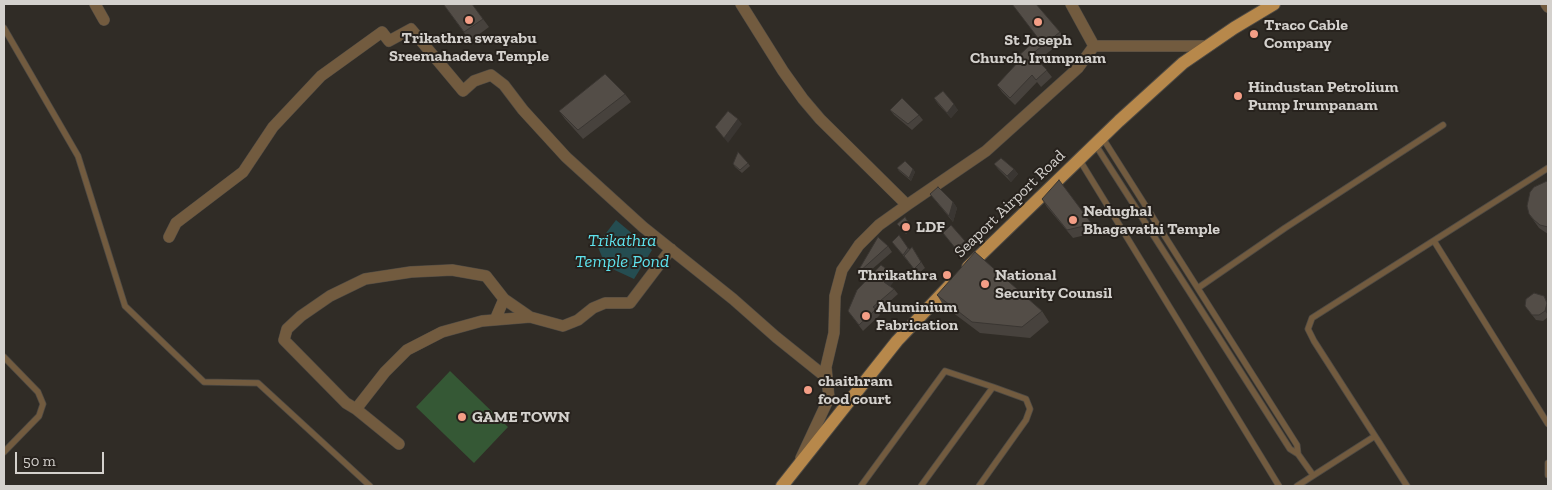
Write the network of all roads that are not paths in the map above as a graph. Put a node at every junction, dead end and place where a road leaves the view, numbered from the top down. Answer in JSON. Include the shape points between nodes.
{"nodes":[{"id":1,"x":95,"y":4,"type":"edge"},
{"id":2,"x":741,"y":4,"type":"edge"},
{"id":3,"x":1071,"y":4,"type":"edge"},
{"id":4,"x":1274,"y":4,"type":"edge"},
{"id":5,"x":1546,"y":4,"type":"edge"},
{"id":6,"x":1548,"y":7,"type":"edge"},
{"id":7,"x":104,"y":20,"type":"dead end"},
{"id":8,"x":4,"y":28,"type":"edge"},
{"id":9,"x":1094,"y":46,"type":"junction"},
{"id":10,"x":1208,"y":46,"type":"junction"},
{"id":11,"x":1443,"y":125,"type":"dead end"},
{"id":12,"x":1099,"y":141,"type":"junction"},
{"id":13,"x":1079,"y":159,"type":"junction"},
{"id":14,"x":1548,"y":168,"type":"edge"},
{"id":15,"x":907,"y":205,"type":"junction"},
{"id":16,"x":169,"y":237,"type":"dead end"},
{"id":17,"x":1434,"y":240,"type":"junction"},
{"id":18,"x":671,"y":249,"type":"junction"},
{"id":19,"x":1189,"y":274,"type":"junction"},
{"id":20,"x":1181,"y":279,"type":"junction"},
{"id":21,"x":1198,"y":288,"type":"junction"},
{"id":22,"x":504,"y":298,"type":"junction"},
{"id":23,"x":530,"y":317,"type":"junction"},
{"id":24,"x":495,"y":320,"type":"junction"},
{"id":25,"x":4,"y":358,"type":"edge"},
{"id":26,"x":827,"y":378,"type":"junction"},
{"id":27,"x":993,"y":387,"type":"junction"},
{"id":28,"x":356,"y":409,"type":"junction"},
{"id":29,"x":1548,"y":424,"type":"edge"},
{"id":30,"x":1375,"y":436,"type":"junction"},
{"id":31,"x":399,"y":444,"type":"dead end"},
{"id":32,"x":4,"y":452,"type":"edge"},
{"id":33,"x":1298,"y":454,"type":"junction"},
{"id":34,"x":1548,"y":463,"type":"edge"},
{"id":35,"x":796,"y":469,"type":"junction"},
{"id":36,"x":1548,"y":475,"type":"edge"},
{"id":37,"x":1313,"y":476,"type":"junction"},
{"id":38,"x":370,"y":486,"type":"edge"},
{"id":39,"x":782,"y":486,"type":"edge"},
{"id":40,"x":861,"y":486,"type":"edge"},
{"id":41,"x":921,"y":486,"type":"edge"},
{"id":42,"x":978,"y":486,"type":"edge"},
{"id":43,"x":1280,"y":486,"type":"edge"},
{"id":44,"x":1297,"y":486,"type":"edge"},
{"id":45,"x":1408,"y":486,"type":"edge"}],
"edges":[{"from":1,"to":7,"type":"street"},
{"from":2,"to":15,"type":"street","via":[[783,71],[820,119]]},
{"from":3,"to":9,"type":"street"},
{"from":4,"to":10,"type":"main road","name":"Seaport Airport Road"},
{"from":5,"to":6,"type":"street"},
{"from":8,"to":38,"type":"lane","via":[[78,156],[125,306],[204,382],[258,383]]},
{"from":9,"to":10,"type":"street"},
{"from":9,"to":15,"type":"street","via":[[1078,68],[986,151]]},
{"from":10,"to":12,"type":"main road","name":"Seaport Airport Road","via":[[1183,63]]},
{"from":11,"to":21,"type":"lane"},
{"from":12,"to":13,"type":"main road","name":"Seaport Airport Road"},
{"from":12,"to":19,"type":"lane"},
{"from":12,"to":20,"type":"lane"},
{"from":13,"to":35,"type":"main road","name":"Seaport Airport Road","via":[[926,308]]},
{"from":13,"to":43,"type":"lane"},
{"from":14,"to":17,"type":"lane"},
{"from":15,"to":26,"type":"street","via":[[879,225],[859,245],[842,270],[835,296],[834,333],[826,367]]},
{"from":16,"to":18,"type":"street","via":[[176,223],[243,172],[274,128],[321,76],[382,32],[389,41],[411,29],[463,91],[474,81],[491,75],[504,85],[566,157]]},
{"from":17,"to":29,"type":"lane"},
{"from":17,"to":30,"type":"lane","via":[[1312,318],[1308,329]]},
{"from":18,"to":23,"type":"street","via":[[630,303],[605,303],[563,326]]},
{"from":18,"to":26,"type":"street"},
{"from":19,"to":20,"type":"lane"},
{"from":19,"to":21,"type":"lane"},
{"from":20,"to":33,"type":"lane","via":[[1290,449]]},
{"from":21,"to":33,"type":"lane","via":[[1297,445]]},
{"from":22,"to":23,"type":"street"},
{"from":22,"to":24,"type":"street"},
{"from":22,"to":28,"type":"street","via":[[486,276],[452,270],[411,272],[365,279],[330,296],[301,316],[287,329],[284,340],[346,403]]},
{"from":23,"to":24,"type":"street"},
{"from":24,"to":28,"type":"street","via":[[442,332],[407,350]]},
{"from":25,"to":32,"type":"lane","via":[[38,392],[43,404],[39,416]]},
{"from":26,"to":35,"type":"street","via":[[829,398]]},
{"from":27,"to":40,"type":"lane","via":[[945,371]]},
{"from":27,"to":41,"type":"lane"},
{"from":27,"to":42,"type":"lane","via":[[1026,398],[1030,409],[1026,420]]},
{"from":28,"to":31,"type":"street"},
{"from":30,"to":37,"type":"lane"},
{"from":30,"to":45,"type":"lane"},
{"from":33,"to":37,"type":"lane"},
{"from":34,"to":36,"type":"lane"},
{"from":35,"to":39,"type":"main road","name":"Seaport Airport Road"},
{"from":37,"to":44,"type":"lane"}]}
